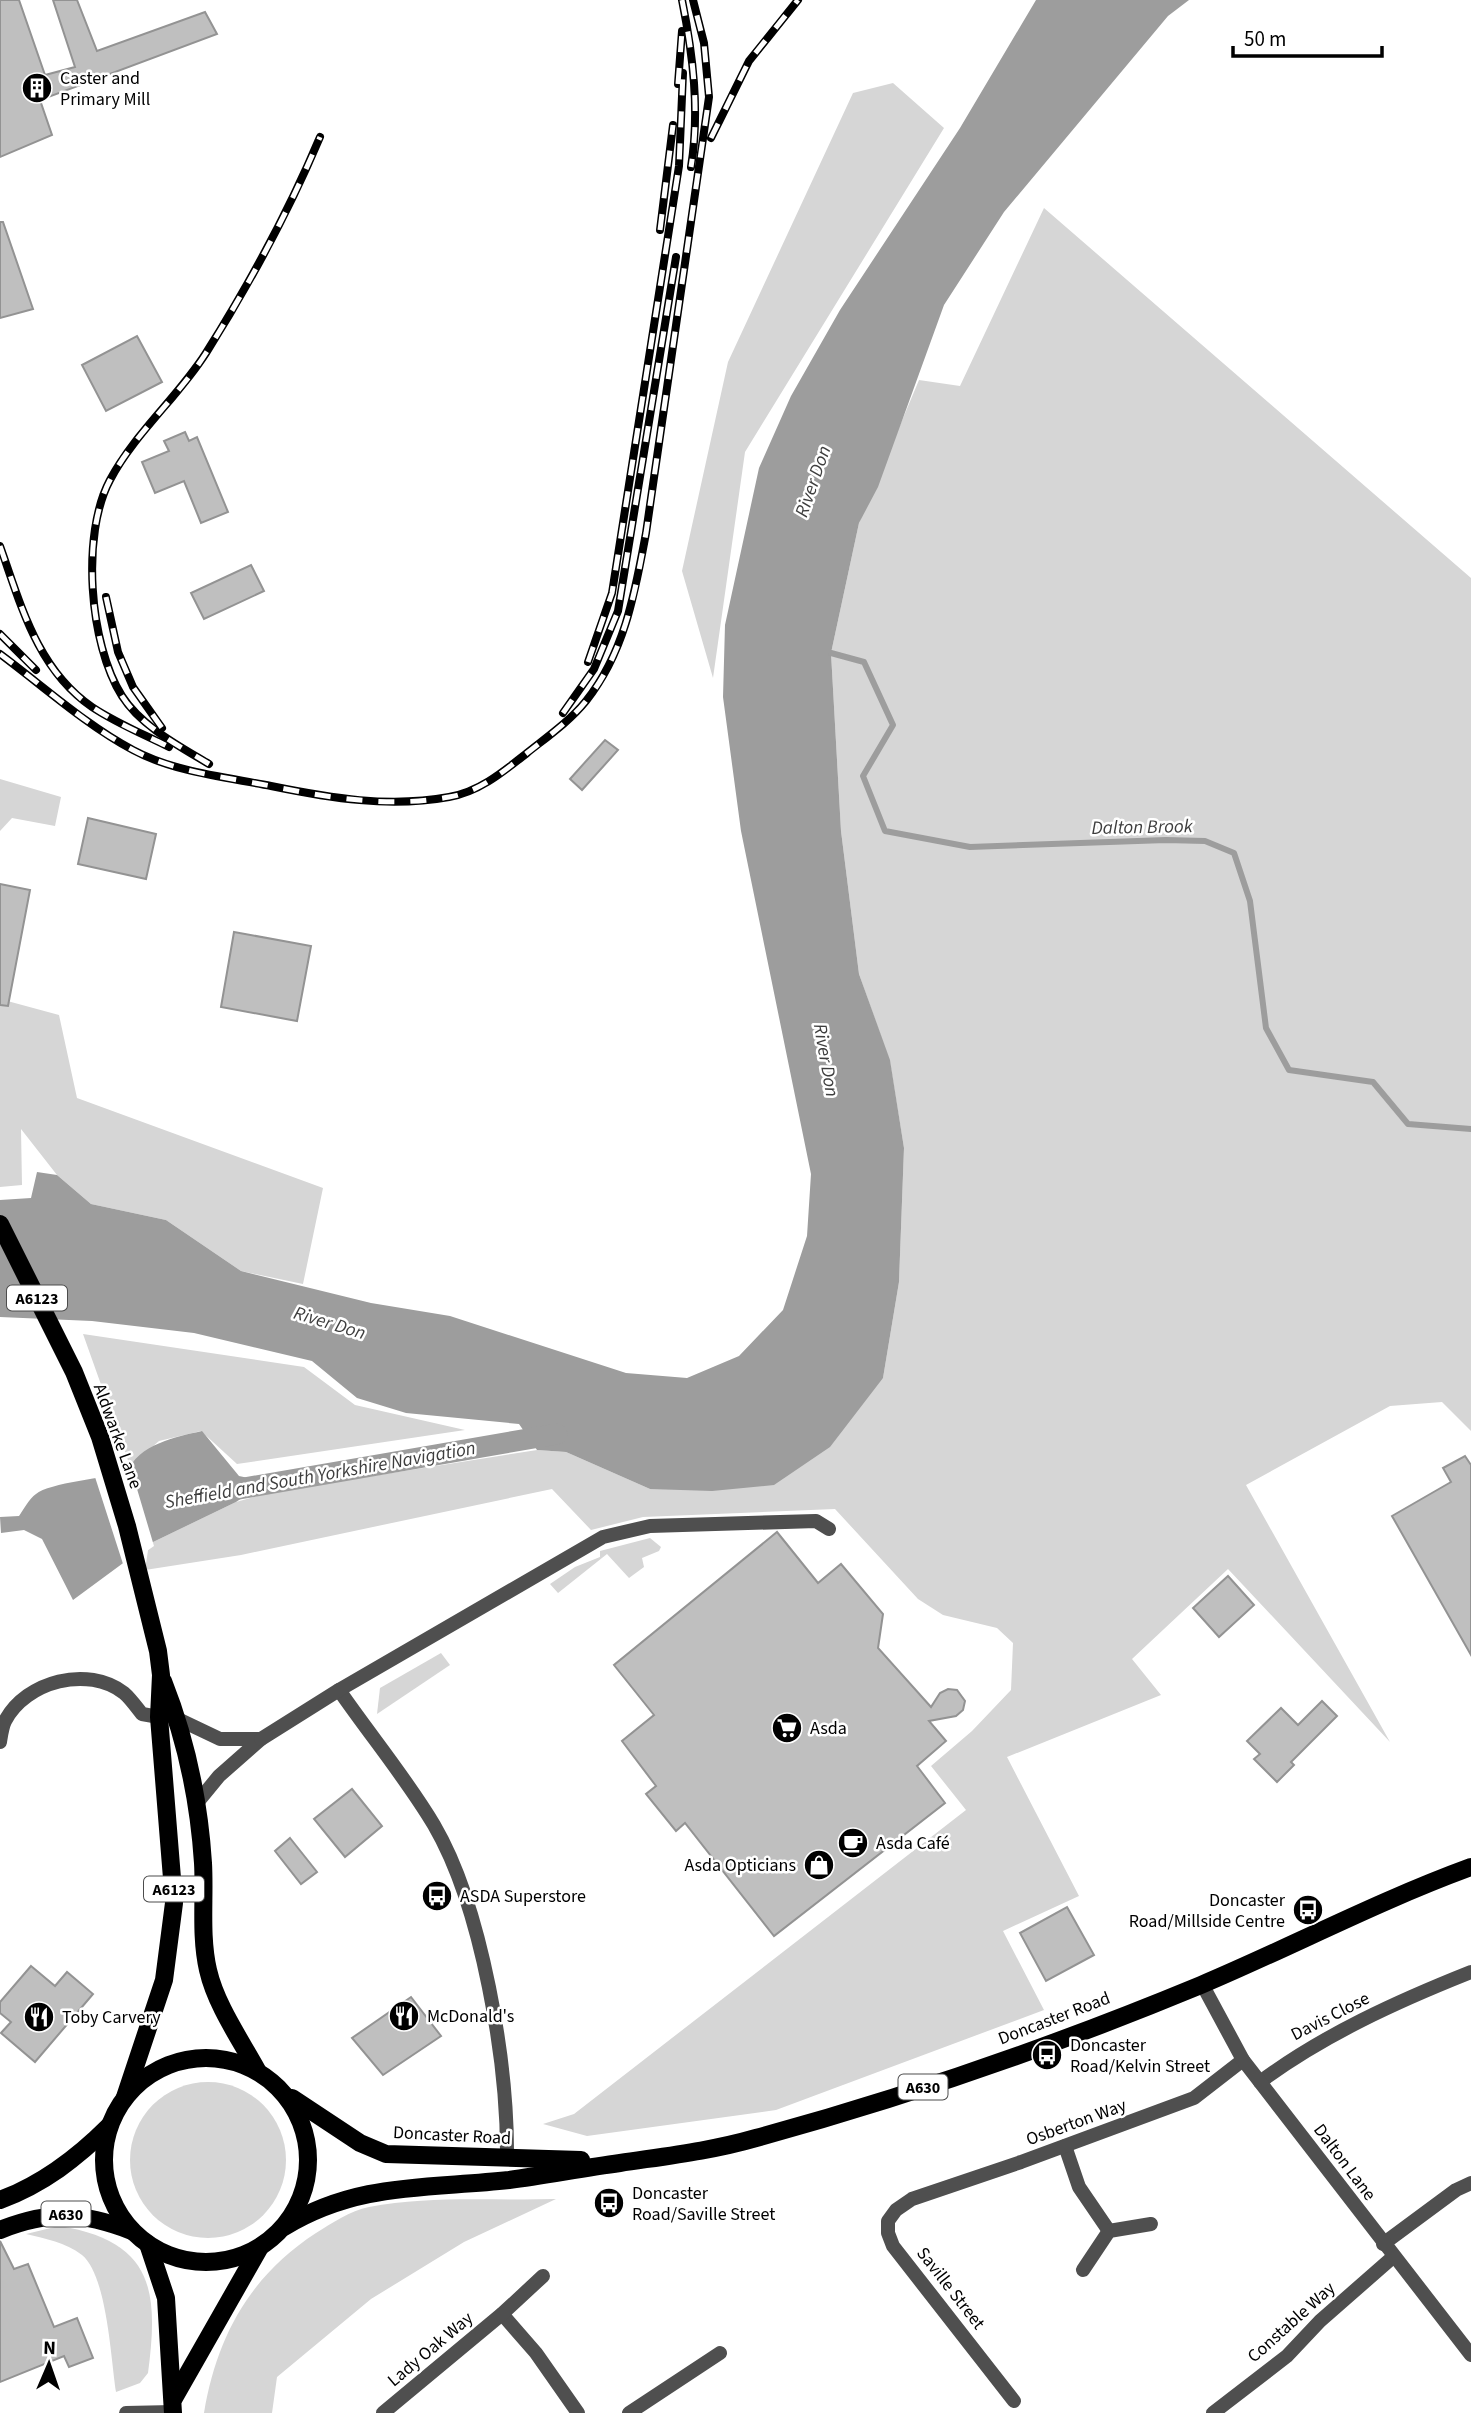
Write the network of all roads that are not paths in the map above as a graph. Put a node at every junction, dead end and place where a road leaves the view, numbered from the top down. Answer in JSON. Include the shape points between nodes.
{"nodes":[{"id":1,"x":0,"y":1224,"type":"edge"},
{"id":2,"x":829,"y":1529,"type":"dead end"},
{"id":3,"x":161,"y":1675,"type":"junction"},
{"id":4,"x":339,"y":1690,"type":"junction"},
{"id":5,"x":159,"y":1717,"type":"junction"},
{"id":6,"x":178,"y":1719,"type":"junction"},
{"id":7,"x":261,"y":1739,"type":"junction"},
{"id":8,"x":0,"y":1742,"type":"edge"},
{"id":9,"x":196,"y":1804,"type":"junction"},
{"id":10,"x":1471,"y":1867,"type":"edge"},
{"id":11,"x":1471,"y":1972,"type":"edge"},
{"id":12,"x":1202,"y":1984,"type":"junction"},
{"id":13,"x":1243,"y":2060,"type":"junction"},
{"id":14,"x":257,"y":2070,"type":"junction"},
{"id":15,"x":1260,"y":2082,"type":"junction"},
{"id":16,"x":284,"y":2092,"type":"junction"},
{"id":17,"x":125,"y":2097,"type":"junction"},
{"id":18,"x":110,"y":2125,"type":"junction"},
{"id":19,"x":1065,"y":2146,"type":"junction"},
{"id":20,"x":507,"y":2159,"type":"junction"},
{"id":21,"x":635,"y":2161,"type":"junction"},
{"id":22,"x":1471,"y":2183,"type":"edge"},
{"id":23,"x":912,"y":2199,"type":"joint"},
{"id":24,"x":0,"y":2200,"type":"edge"},
{"id":25,"x":1151,"y":2224,"type":"dead end"},
{"id":26,"x":285,"y":2227,"type":"junction"},
{"id":27,"x":0,"y":2230,"type":"edge"},
{"id":28,"x":132,"y":2231,"type":"junction"},
{"id":29,"x":1109,"y":2231,"type":"junction"},
{"id":30,"x":148,"y":2244,"type":"junction"},
{"id":31,"x":1383,"y":2244,"type":"junction"},
{"id":32,"x":260,"y":2247,"type":"junction"},
{"id":33,"x":1393,"y":2257,"type":"junction"},
{"id":34,"x":1083,"y":2270,"type":"dead end"},
{"id":35,"x":543,"y":2276,"type":"dead end"},
{"id":36,"x":502,"y":2314,"type":"junction"},
{"id":37,"x":720,"y":2353,"type":"dead end"},
{"id":38,"x":1471,"y":2355,"type":"edge"},
{"id":39,"x":1014,"y":2401,"type":"dead end"},
{"id":40,"x":173,"y":2408,"type":"edge"},
{"id":41,"x":127,"y":2413,"type":"edge"},
{"id":42,"x":383,"y":2413,"type":"edge"},
{"id":43,"x":578,"y":2413,"type":"edge"},
{"id":44,"x":629,"y":2413,"type":"edge"},
{"id":45,"x":1213,"y":2413,"type":"edge"}],
"edges":[{"from":1,"to":3,"type":"main road","name":"Aldwarke Lane","number":"A6123","via":[[74,1372],[100,1437],[152,1618]]},
{"from":2,"to":4,"type":"street","via":[[816,1521],[650,1526],[603,1537]]},
{"from":3,"to":5,"type":"main road","name":"Aldwarke Lane","number":"A6123"},
{"from":3,"to":6,"type":"main road","name":"Aldwarke Lane","number":"A6123"},
{"from":4,"to":7,"type":"street"},
{"from":4,"to":20,"type":"street","via":[[434,1825],[456,1870],[486,1976],[500,2062]]},
{"from":5,"to":8,"type":"street","via":[[142,1714],[124,1693],[78,1676],[27,1696],[5,1721]]},
{"from":5,"to":17,"type":"main road","name":"Aldwarke Lane","number":"A6123","via":[[174,1903],[164,1980]]},
{"from":6,"to":7,"type":"street","via":[[220,1739]]},
{"from":6,"to":9,"type":"main road","name":"Aldwarke Lane","number":"A6123"},
{"from":7,"to":9,"type":"street","via":[[219,1776]]},
{"from":9,"to":14,"type":"main road","name":"Aldwarke Lane","number":"A6123","via":[[207,1968]]},
{"from":10,"to":12,"type":"main road","name":"Doncaster Road","number":"A630"},
{"from":11,"to":15,"type":"street","name":"Davis Close","via":[[1423,1991],[1297,2055]]},
{"from":12,"to":13,"type":"street","name":"Dalton Lane"},
{"from":12,"to":21,"type":"main road","name":"Doncaster Road","number":"A630","via":[[992,2064],[789,2129],[716,2149]]},
{"from":13,"to":15,"type":"street","name":"Dalton Lane"},
{"from":13,"to":19,"type":"street","name":"Osberton Way","via":[[1194,2098]]},
{"from":14,"to":16,"type":"main road"},
{"from":14,"to":17,"type":"main road","via":[[224,2059],[186,2059],[142,2080]]},
{"from":15,"to":31,"type":"street","name":"Dalton Lane"},
{"from":16,"to":20,"type":"main road","name":"Doncaster Road","number":"A630","via":[[360,2143],[386,2154]]},
{"from":16,"to":26,"type":"main road","via":[[301,2121],[309,2154],[301,2198]]},
{"from":17,"to":18,"type":"main road"},
{"from":18,"to":24,"type":"main road","number":"A630","via":[[73,2160]]},
{"from":18,"to":28,"type":"main road","via":[[104,2147],[107,2182]]},
{"from":19,"to":23,"type":"street","name":"Osberton Way"},
{"from":19,"to":29,"type":"street","via":[[1079,2187]]},
{"from":20,"to":21,"type":"main road","name":"Doncaster Road","number":"A630"},
{"from":21,"to":26,"type":"main road","name":"Doncaster Road","number":"A630","via":[[508,2180],[379,2190],[338,2201]]},
{"from":22,"to":31,"type":"street"},
{"from":23,"to":39,"type":"street","name":"Saville Street","via":[[888,2221],[893,2246]]},
{"from":25,"to":29,"type":"street"},
{"from":26,"to":32,"type":"main road"},
{"from":27,"to":28,"type":"main road","number":"A630","via":[[45,2216],[73,2214]]},
{"from":28,"to":30,"type":"main road"},
{"from":29,"to":34,"type":"street"},
{"from":30,"to":32,"type":"main road","via":[[178,2258],[212,2262]]},
{"from":30,"to":40,"type":"main road","via":[[166,2298]]},
{"from":31,"to":33,"type":"street","name":"Dalton Lane"},
{"from":32,"to":40,"type":"main road"},
{"from":33,"to":38,"type":"street","name":"Dalton Lane"},
{"from":33,"to":45,"type":"street","name":"Constable Way","via":[[1287,2356]]},
{"from":35,"to":36,"type":"street","name":"Lady Oak Way"},
{"from":36,"to":42,"type":"street","name":"Lady Oak Way"},
{"from":36,"to":43,"type":"street"},
{"from":37,"to":44,"type":"street"},
{"from":40,"to":41,"type":"street"}]}
